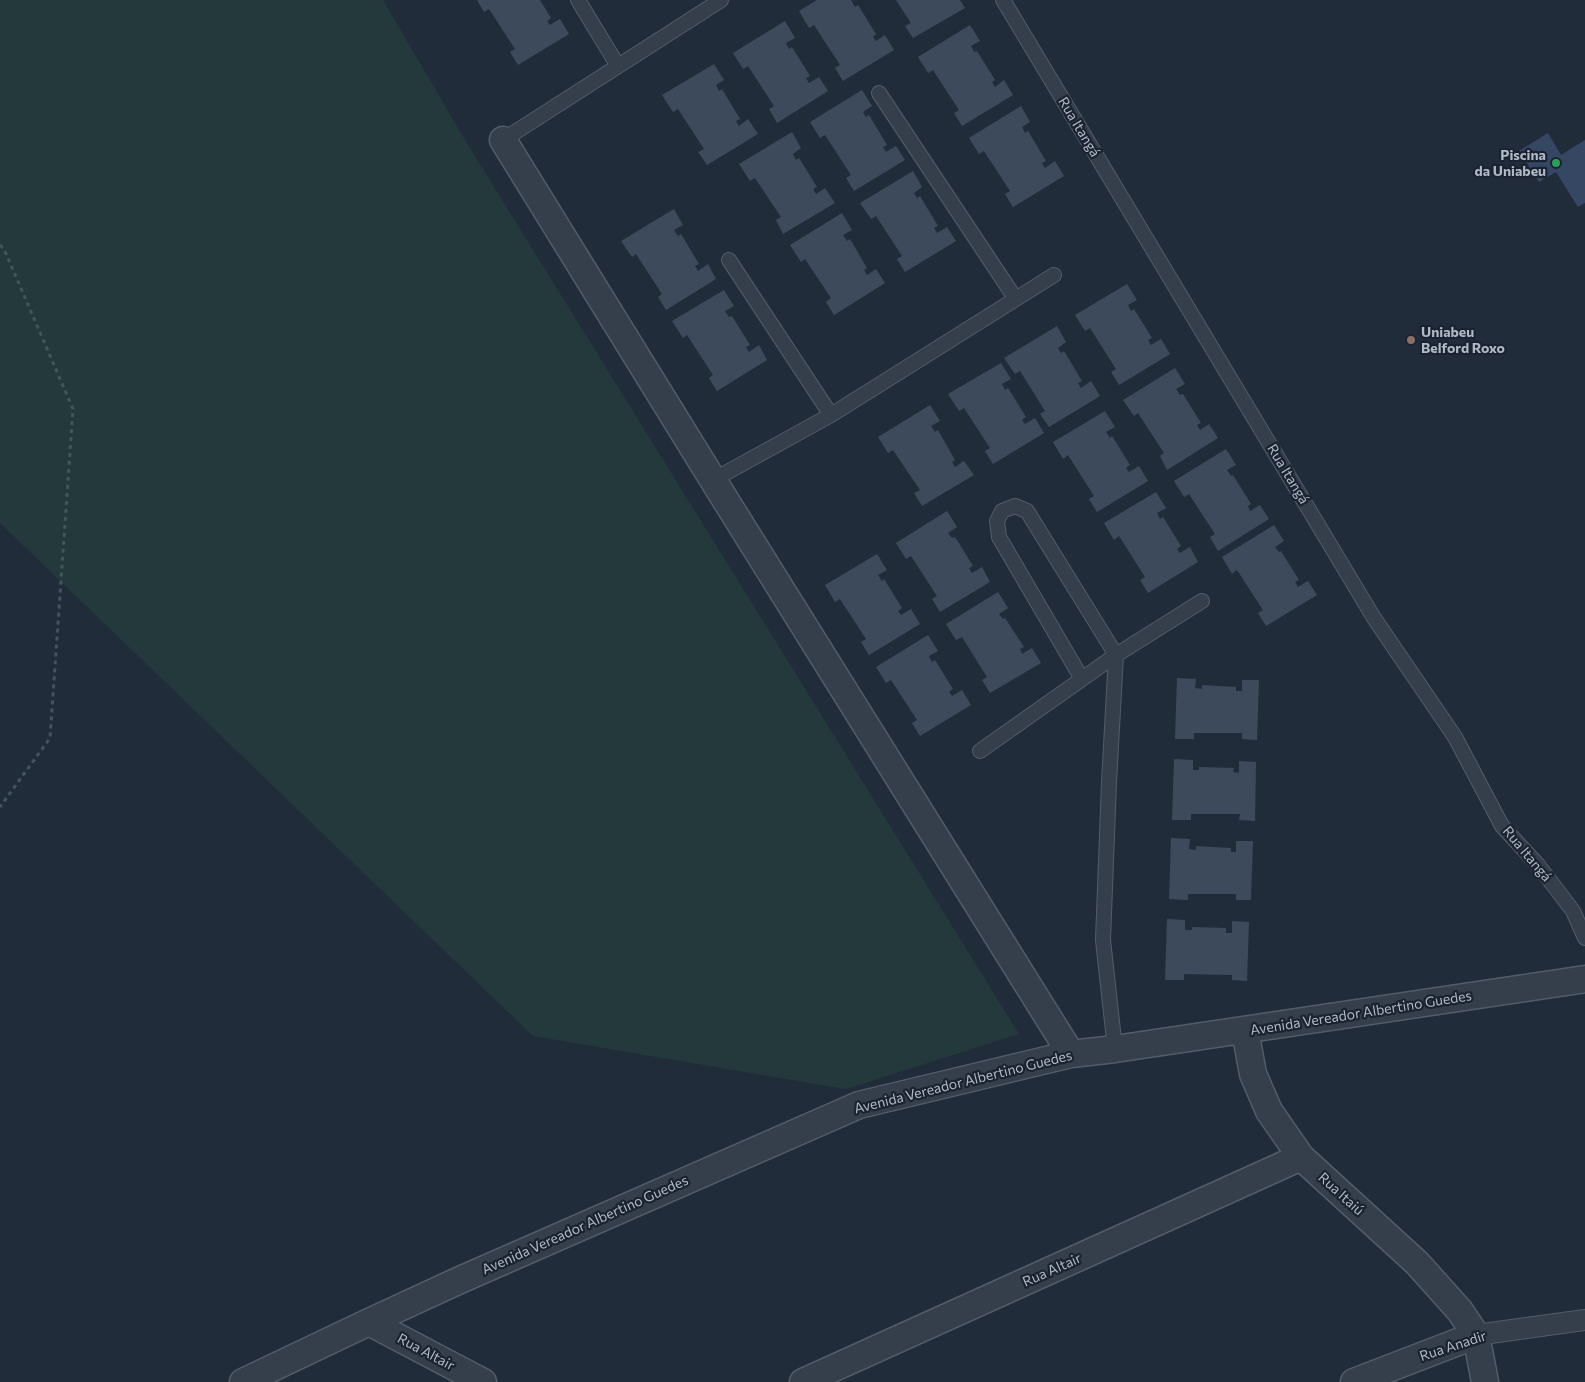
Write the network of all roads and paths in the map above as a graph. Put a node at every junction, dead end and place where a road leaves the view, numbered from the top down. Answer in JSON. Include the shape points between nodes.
{"nodes":[{"id":1,"x":578,"y":0,"type":"edge"},
{"id":2,"x":721,"y":0,"type":"edge"},
{"id":3,"x":1003,"y":0,"type":"edge"},
{"id":4,"x":618,"y":66,"type":"junction"},
{"id":5,"x":879,"y":93,"type":"dead end"},
{"id":6,"x":503,"y":140,"type":"joint"},
{"id":7,"x":0,"y":245,"type":"edge"},
{"id":8,"x":729,"y":260,"type":"dead end"},
{"id":9,"x":1054,"y":275,"type":"dead end"},
{"id":10,"x":1015,"y":298,"type":"junction"},
{"id":11,"x":831,"y":415,"type":"junction"},
{"id":12,"x":713,"y":480,"type":"junction"},
{"id":13,"x":1202,"y":602,"type":"dead end"},
{"id":14,"x":1116,"y":655,"type":"junction"},
{"id":15,"x":1082,"y":679,"type":"junction"},
{"id":16,"x":980,"y":751,"type":"dead end"},
{"id":17,"x":0,"y":807,"type":"edge"},
{"id":18,"x":1585,"y":938,"type":"edge"},
{"id":19,"x":1585,"y":979,"type":"edge"},
{"id":20,"x":1245,"y":1030,"type":"junction"},
{"id":21,"x":1115,"y":1050,"type":"junction"},
{"id":22,"x":1071,"y":1054,"type":"junction"},
{"id":23,"x":1301,"y":1157,"type":"junction"},
{"id":24,"x":1585,"y":1320,"type":"edge"},
{"id":25,"x":369,"y":1322,"type":"junction"},
{"id":26,"x":1476,"y":1335,"type":"junction"},
{"id":27,"x":243,"y":1382,"type":"edge"},
{"id":28,"x":483,"y":1382,"type":"edge"},
{"id":29,"x":803,"y":1382,"type":"edge"},
{"id":30,"x":1354,"y":1382,"type":"edge"},
{"id":31,"x":1485,"y":1382,"type":"edge"}],
"edges":[{"from":1,"to":4,"type":"lane"},
{"from":2,"to":4,"type":"lane"},
{"from":3,"to":18,"type":"lane","name":"Rua Itangá","via":[[1374,618],[1455,737],[1502,826],[1538,865],[1573,911]]},
{"from":4,"to":6,"type":"lane"},
{"from":5,"to":10,"type":"lane"},
{"from":6,"to":12,"type":"street"},
{"from":7,"to":17,"type":"path","via":[[73,409],[50,738]]},
{"from":8,"to":11,"type":"lane"},
{"from":9,"to":10,"type":"lane"},
{"from":10,"to":11,"type":"lane"},
{"from":11,"to":12,"type":"lane"},
{"from":12,"to":22,"type":"street"},
{"from":13,"to":14,"type":"lane"},
{"from":14,"to":15,"type":"lane"},
{"from":14,"to":15,"type":"lane","via":[[1027,511],[1015,506],[1002,511],[997,521],[999,537]]},
{"from":14,"to":21,"type":"lane","via":[[1103,940]]},
{"from":15,"to":16,"type":"lane"},
{"from":19,"to":20,"type":"street","name":"Avenida Vereador Albertino Guedes"},
{"from":20,"to":21,"type":"street","name":"Avenida Vereador Albertino Guedes"},
{"from":20,"to":23,"type":"street","name":"Rua Itaiú","via":[[1253,1074],[1269,1111]]},
{"from":21,"to":22,"type":"street","name":"Avenida Vereador Albertino Guedes"},
{"from":22,"to":25,"type":"street","name":"Avenida Vereador Albertino Guedes","via":[[859,1104]]},
{"from":23,"to":26,"type":"street","name":"Rua Itaiú","via":[[1417,1263],[1460,1311]]},
{"from":23,"to":29,"type":"street","name":"Rua Altair"},
{"from":24,"to":26,"type":"street","name":"Rua Anadir"},
{"from":25,"to":27,"type":"street","name":"Avenida Vereador Albertino Guedes"},
{"from":25,"to":28,"type":"street","name":"Rua Altair"},
{"from":26,"to":30,"type":"street","name":"Rua Anadir"},
{"from":26,"to":31,"type":"street"}]}
